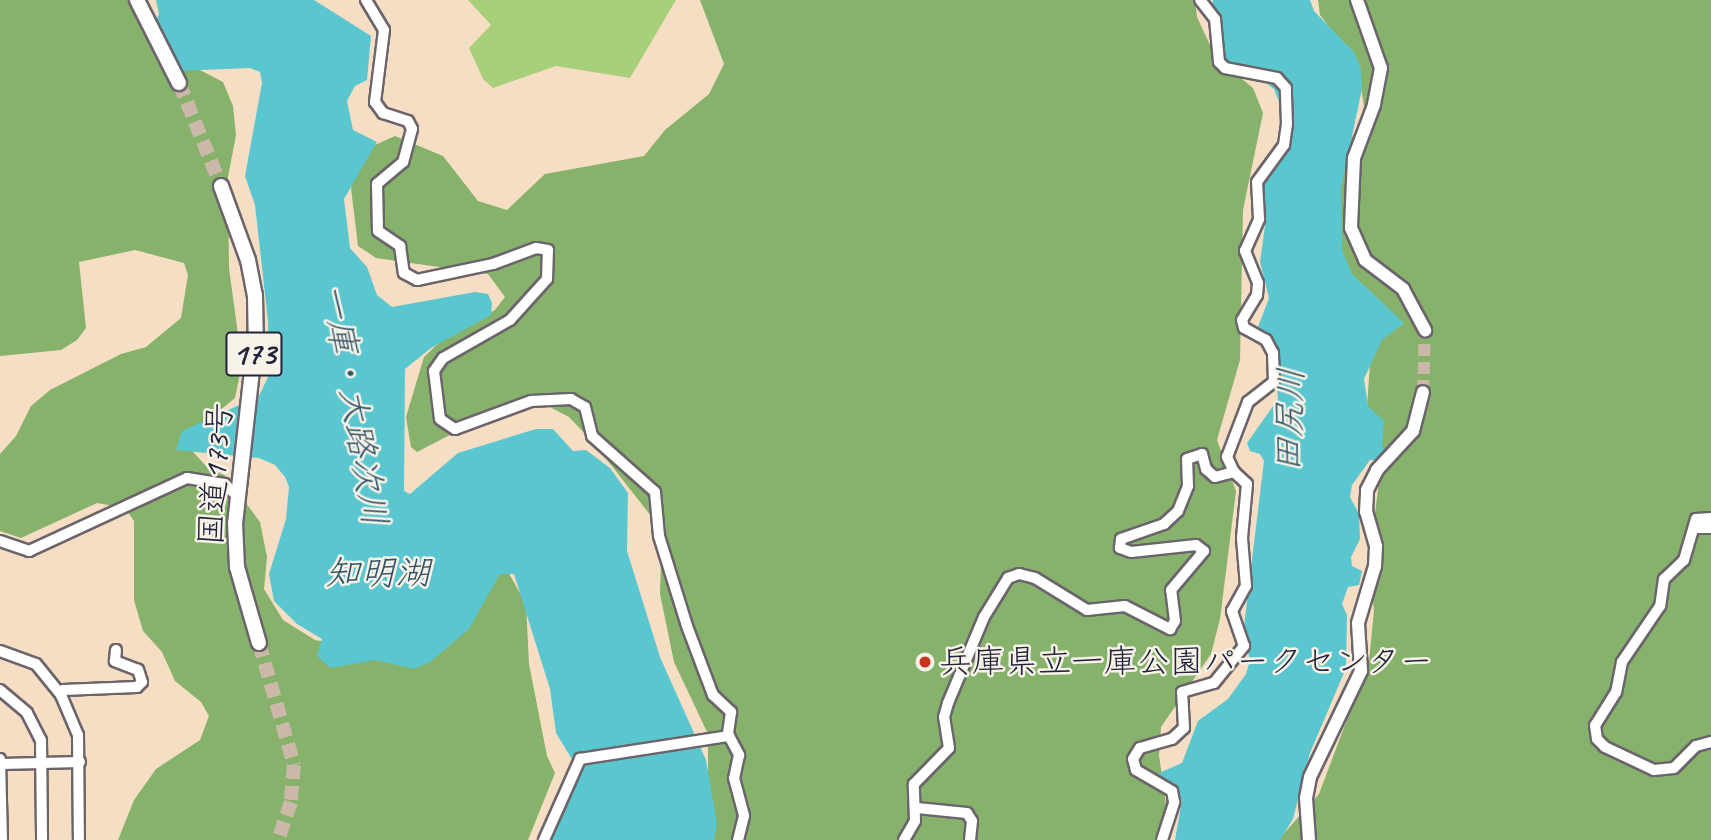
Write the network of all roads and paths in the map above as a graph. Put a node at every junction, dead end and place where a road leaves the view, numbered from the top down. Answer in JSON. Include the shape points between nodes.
{"nodes":[{"id":1,"x":366,"y":0,"type":"edge"},
{"id":2,"x":1200,"y":0,"type":"edge"},
{"id":3,"x":1357,"y":0,"type":"edge"},
{"id":4,"x":138,"y":3,"type":"edge"},
{"id":5,"x":179,"y":83,"type":"tunnel mouth"},
{"id":6,"x":221,"y":186,"type":"tunnel mouth"},
{"id":7,"x":1425,"y":330,"type":"tunnel mouth"},
{"id":8,"x":1423,"y":392,"type":"tunnel mouth"},
{"id":9,"x":1234,"y":472,"type":"junction"},
{"id":10,"x":238,"y":497,"type":"junction"},
{"id":11,"x":1711,"y":518,"type":"edge"},
{"id":12,"x":1696,"y":528,"type":"junction"},
{"id":13,"x":1711,"y":528,"type":"edge"},
{"id":14,"x":0,"y":541,"type":"edge"},
{"id":15,"x":259,"y":643,"type":"tunnel mouth"},
{"id":16,"x":116,"y":650,"type":"dead end"},
{"id":17,"x":0,"y":651,"type":"edge"},
{"id":18,"x":0,"y":691,"type":"edge"},
{"id":19,"x":61,"y":695,"type":"junction"},
{"id":20,"x":729,"y":736,"type":"junction"},
{"id":21,"x":1711,"y":742,"type":"edge"},
{"id":22,"x":1,"y":762,"type":"edge"},
{"id":23,"x":80,"y":762,"type":"junction"},
{"id":24,"x":42,"y":763,"type":"junction"},
{"id":25,"x":917,"y":808,"type":"junction"},
{"id":26,"x":1,"y":821,"type":"edge"},
{"id":27,"x":2,"y":840,"type":"edge"},
{"id":28,"x":42,"y":840,"type":"edge"},
{"id":29,"x":79,"y":840,"type":"edge"},
{"id":30,"x":544,"y":840,"type":"edge"},
{"id":31,"x":738,"y":840,"type":"edge"},
{"id":32,"x":904,"y":840,"type":"edge"},
{"id":33,"x":970,"y":840,"type":"edge"},
{"id":34,"x":1162,"y":840,"type":"edge"},
{"id":35,"x":1309,"y":840,"type":"edge"}],
"edges":[{"from":1,"to":20,"type":"street","via":[[384,30],[375,102],[383,113],[408,121],[412,129],[403,162],[377,184],[378,231],[400,246],[404,273],[417,280],[493,264],[536,248],[548,250],[547,279],[510,320],[443,358],[434,371],[440,419],[455,429],[502,416],[531,401],[571,399],[585,407],[592,436],[609,447],[629,474],[659,500],[659,536],[669,575],[713,695],[731,712]]},
{"from":2,"to":9,"type":"street","via":[[1215,19],[1219,62],[1225,68],[1277,78],[1286,88],[1284,145],[1257,182],[1259,219],[1245,251],[1258,283],[1257,295],[1242,320],[1244,328],[1266,340],[1273,353],[1274,382],[1248,402],[1227,457]]},
{"from":3,"to":7,"type":"main road","via":[[1381,68],[1374,106],[1354,158],[1351,228],[1365,260],[1403,289]]},
{"from":4,"to":5,"type":"highway"},
{"from":6,"to":10,"type":"highway","name":"国道173号","number":"173","via":[[239,231],[255,295],[256,334]]},
{"from":8,"to":35,"type":"main road","via":[[1413,431],[1371,480],[1365,501],[1376,546],[1358,623],[1361,671],[1310,777],[1306,798]]},
{"from":9,"to":25,"type":"street","via":[[1215,477],[1206,469],[1202,454],[1187,459],[1188,486],[1178,511],[1164,523],[1121,539],[1120,548],[1131,552],[1196,545],[1204,551],[1171,590],[1175,621],[1170,629],[1125,607],[1087,610],[1035,578],[1019,574],[1008,578],[984,617],[948,703],[944,717],[949,748],[914,785]]},
{"from":9,"to":34,"type":"street","via":[[1247,484],[1242,538],[1246,586],[1232,611],[1244,646],[1214,683],[1182,692],[1184,729],[1172,739],[1140,748],[1133,759],[1136,770],[1172,790],[1174,802]]},
{"from":10,"to":14,"type":"street","via":[[225,484],[187,478],[29,551]]},
{"from":10,"to":15,"type":"highway","name":"国道173号","number":"173","via":[[237,566]]},
{"from":11,"to":12,"type":"street","via":[[1696,519]]},
{"from":12,"to":13,"type":"street"},
{"from":12,"to":21,"type":"street","via":[[1684,560],[1664,579],[1660,606],[1622,662],[1616,692],[1595,726],[1597,739],[1605,747],[1654,770],[1674,768],[1696,746]]},
{"from":16,"to":19,"type":"street","via":[[114,660],[138,670],[142,682],[137,687],[64,690]]},
{"from":17,"to":19,"type":"street","via":[[36,664]]},
{"from":18,"to":24,"type":"street","via":[[27,713],[41,740]]},
{"from":19,"to":23,"type":"street","via":[[78,735]]},
{"from":20,"to":30,"type":"street","via":[[580,759]]},
{"from":20,"to":31,"type":"street","via":[[739,755],[734,778],[744,816]]},
{"from":22,"to":24,"type":"street"},
{"from":22,"to":26,"type":"street"},
{"from":23,"to":24,"type":"street"},
{"from":23,"to":29,"type":"street"},
{"from":24,"to":28,"type":"street"},
{"from":25,"to":32,"type":"street"},
{"from":25,"to":33,"type":"street","via":[[967,813],[972,821]]},
{"from":26,"to":27,"type":"street"}]}
